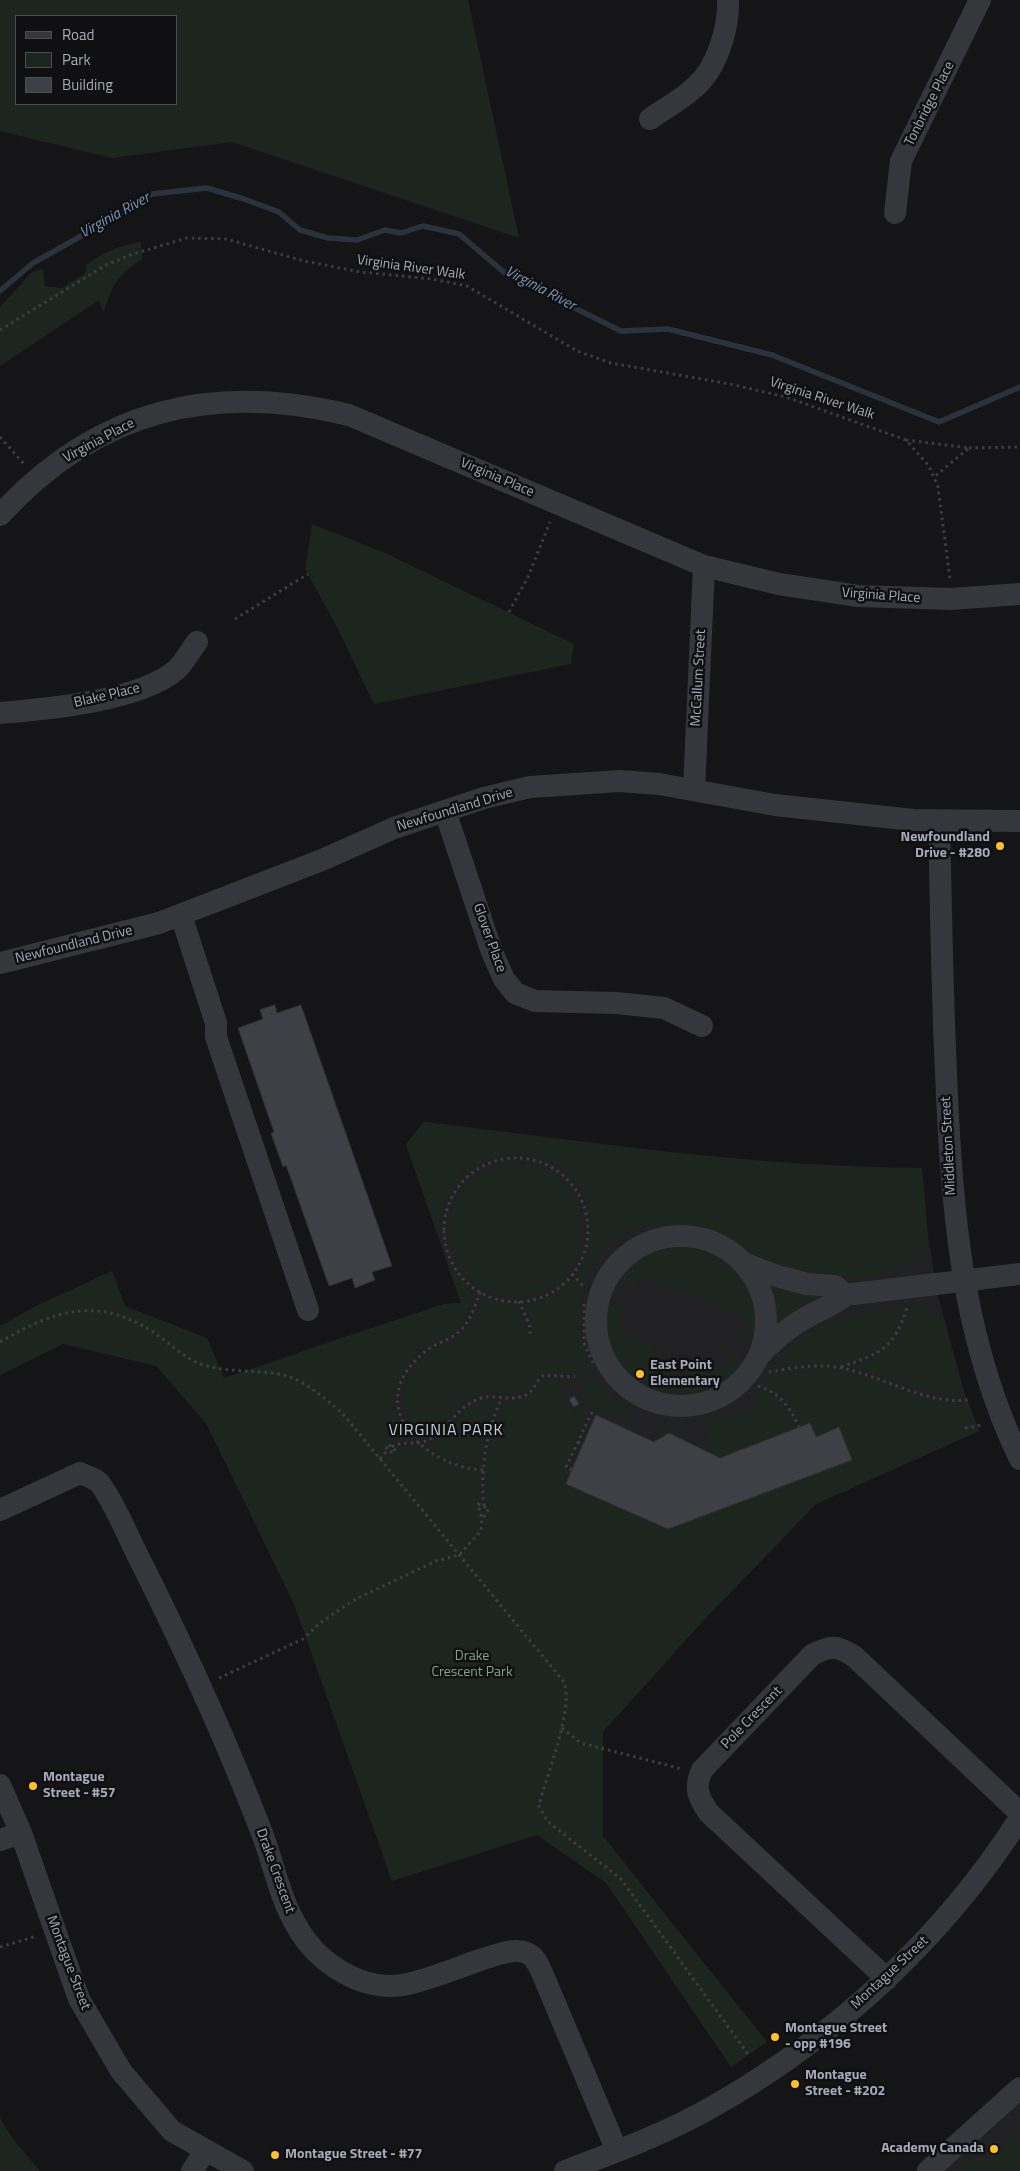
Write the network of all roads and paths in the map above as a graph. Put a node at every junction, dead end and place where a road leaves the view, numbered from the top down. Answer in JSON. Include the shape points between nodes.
{"nodes":[{"id":1,"x":728,"y":0,"type":"edge"},
{"id":2,"x":980,"y":0,"type":"edge"},
{"id":3,"x":650,"y":119,"type":"dead end"},
{"id":4,"x":895,"y":212,"type":"dead end"},
{"id":5,"x":0,"y":330,"type":"edge"},
{"id":6,"x":0,"y":437,"type":"edge"},
{"id":7,"x":906,"y":440,"type":"junction"},
{"id":8,"x":1020,"y":447,"type":"edge"},
{"id":9,"x":969,"y":448,"type":"junction"},
{"id":10,"x":27,"y":467,"type":"dead end"},
{"id":11,"x":934,"y":477,"type":"junction"},
{"id":12,"x":0,"y":515,"type":"edge"},
{"id":13,"x":550,"y":521,"type":"dead end"},
{"id":14,"x":704,"y":566,"type":"junction"},
{"id":15,"x":308,"y":574,"type":"dead end"},
{"id":16,"x":950,"y":584,"type":"dead end"},
{"id":17,"x":1020,"y":594,"type":"edge"},
{"id":18,"x":509,"y":612,"type":"dead end"},
{"id":19,"x":234,"y":619,"type":"dead end"},
{"id":20,"x":197,"y":642,"type":"dead end"},
{"id":21,"x":0,"y":713,"type":"edge"},
{"id":22,"x":694,"y":790,"type":"junction"},
{"id":23,"x":445,"y":811,"type":"junction"},
{"id":24,"x":1020,"y":821,"type":"edge"},
{"id":25,"x":939,"y":822,"type":"junction"},
{"id":26,"x":181,"y":915,"type":"junction"},
{"id":27,"x":0,"y":963,"type":"edge"},
{"id":28,"x":702,"y":1026,"type":"dead end"},
{"id":29,"x":743,"y":1262,"type":"junction"},
{"id":30,"x":572,"y":1274,"type":"junction"},
{"id":31,"x":1020,"y":1274,"type":"edge"},
{"id":32,"x":964,"y":1280,"type":"junction"},
{"id":33,"x":585,"y":1288,"type":"dead end"},
{"id":34,"x":480,"y":1292,"type":"junction"},
{"id":35,"x":845,"y":1295,"type":"junction"},
{"id":36,"x":519,"y":1301,"type":"junction"},
{"id":37,"x":584,"y":1304,"type":"dead end"},
{"id":38,"x":907,"y":1304,"type":"dead end"},
{"id":39,"x":308,"y":1310,"type":"dead end"},
{"id":40,"x":530,"y":1338,"type":"dead end"},
{"id":41,"x":0,"y":1342,"type":"edge"},
{"id":42,"x":765,"y":1363,"type":"junction"},
{"id":43,"x":593,"y":1364,"type":"dead end"},
{"id":44,"x":840,"y":1367,"type":"junction"},
{"id":45,"x":575,"y":1378,"type":"dead end"},
{"id":46,"x":758,"y":1386,"type":"dead end"},
{"id":47,"x":502,"y":1398,"type":"junction"},
{"id":48,"x":971,"y":1399,"type":"dead end"},
{"id":49,"x":592,"y":1412,"type":"dead end"},
{"id":50,"x":982,"y":1425,"type":"dead end"},
{"id":51,"x":799,"y":1427,"type":"dead end"},
{"id":52,"x":965,"y":1428,"type":"dead end"},
{"id":53,"x":578,"y":1442,"type":"junction"},
{"id":54,"x":419,"y":1443,"type":"junction"},
{"id":55,"x":583,"y":1445,"type":"dead end"},
{"id":56,"x":380,"y":1459,"type":"junction"},
{"id":57,"x":1020,"y":1459,"type":"edge"},
{"id":58,"x":483,"y":1470,"type":"junction"},
{"id":59,"x":572,"y":1470,"type":"dead end"},
{"id":60,"x":484,"y":1506,"type":"junction"},
{"id":61,"x":0,"y":1510,"type":"edge"},
{"id":62,"x":482,"y":1519,"type":"junction"},
{"id":63,"x":459,"y":1555,"type":"junction"},
{"id":64,"x":218,"y":1678,"type":"dead end"},
{"id":65,"x":562,"y":1728,"type":"junction"},
{"id":66,"x":683,"y":1769,"type":"dead end"},
{"id":67,"x":0,"y":1785,"type":"edge"},
{"id":68,"x":1020,"y":1813,"type":"edge"},
{"id":69,"x":1020,"y":1818,"type":"edge"},
{"id":70,"x":10,"y":1836,"type":"edge"},
{"id":71,"x":37,"y":1935,"type":"dead end"},
{"id":72,"x":0,"y":1947,"type":"edge"},
{"id":73,"x":887,"y":1979,"type":"junction"},
{"id":74,"x":750,"y":2057,"type":"dead end"},
{"id":75,"x":1020,"y":2088,"type":"edge"},
{"id":76,"x":205,"y":2151,"type":"junction"},
{"id":77,"x":617,"y":2152,"type":"junction"},
{"id":78,"x":192,"y":2171,"type":"edge"},
{"id":79,"x":243,"y":2171,"type":"edge"},
{"id":80,"x":565,"y":2171,"type":"edge"},
{"id":81,"x":928,"y":2171,"type":"edge"}],
"edges":[{"from":1,"to":3,"type":"street","via":[[723,41],[712,64],[696,87]]},
{"from":2,"to":4,"type":"street","name":"Tonbridge Place","via":[[901,161]]},
{"from":5,"to":7,"type":"path","name":"Virginia River Walk","via":[[130,255],[187,238],[226,239],[304,261],[467,286],[577,351],[611,363],[786,397]]},
{"from":6,"to":10,"type":"path"},
{"from":7,"to":9,"type":"path","name":"Virginia River Walk"},
{"from":7,"to":11,"type":"path"},
{"from":8,"to":9,"type":"path","name":"Virginia River Walk"},
{"from":9,"to":11,"type":"path"},
{"from":11,"to":16,"type":"path"},
{"from":12,"to":14,"type":"street","name":"Virginia Place","via":[[42,474],[81,447],[128,422],[177,408],[228,401],[273,401],[349,415]]},
{"from":13,"to":18,"type":"path","via":[[528,577]]},
{"from":14,"to":17,"type":"street","name":"Virginia Place","via":[[779,584],[858,596],[951,599]]},
{"from":14,"to":22,"type":"street","name":"McCallum Street"},
{"from":15,"to":19,"type":"path"},
{"from":20,"to":21,"type":"street","name":"Blake Place","via":[[176,670],[144,688],[76,704]]},
{"from":22,"to":23,"type":"street","name":"Newfoundland Drive","via":[[620,781],[586,782],[530,787]]},
{"from":22,"to":25,"type":"street","name":"Newfoundland Drive","via":[[820,811]]},
{"from":23,"to":26,"type":"street","name":"Newfoundland Drive","via":[[394,828]]},
{"from":23,"to":28,"type":"street","name":"Glover Place","via":[[492,952],[504,979],[516,993],[535,1001],[616,1002],[664,1008]]},
{"from":24,"to":25,"type":"street","name":"Newfoundland Drive"},
{"from":25,"to":32,"type":"street","name":"Middleton Street","via":[[950,1170]]},
{"from":26,"to":27,"type":"street","name":"Newfoundland Drive","via":[[89,942]]},
{"from":26,"to":39,"type":"street","via":[[216,1023],[216,1037]]},
{"from":29,"to":35,"type":"street","via":[[776,1276],[807,1284],[834,1286]]},
{"from":29,"to":42,"type":"street","via":[[757,1284],[763,1304]]},
{"from":29,"to":42,"type":"street","via":[[726,1247],[704,1237],[658,1238],[634,1250],[616,1269],[599,1304],[596,1321],[598,1340],[602,1357],[612,1374],[654,1401],[704,1404],[735,1388]]},
{"from":30,"to":33,"type":"path"},
{"from":30,"to":34,"type":"path","via":[[583,1255],[588,1231],[584,1207],[573,1186],[556,1169],[533,1159],[509,1158],[486,1164],[466,1178],[451,1197],[444,1220],[445,1244],[453,1265],[467,1283]]},
{"from":30,"to":36,"type":"path","via":[[554,1291],[533,1300]]},
{"from":31,"to":32,"type":"street"},
{"from":32,"to":35,"type":"street"},
{"from":32,"to":57,"type":"street","name":"Middleton Street","via":[[970,1318],[991,1392]]},
{"from":34,"to":36,"type":"path","via":[[510,1302]]},
{"from":34,"to":54,"type":"path","via":[[462,1329],[427,1350],[398,1387],[402,1421]]},
{"from":35,"to":42,"type":"street","via":[[834,1305],[793,1326]]},
{"from":36,"to":40,"type":"path","via":[[530,1327]]},
{"from":37,"to":43,"type":"path","via":[[584,1343]]},
{"from":38,"to":44,"type":"path","via":[[904,1318],[887,1347],[876,1355]]},
{"from":41,"to":56,"type":"path","via":[[62,1313],[88,1310],[127,1319],[202,1365],[227,1371],[274,1373],[296,1379],[343,1414]]},
{"from":42,"to":44,"type":"path"},
{"from":44,"to":48,"type":"path","via":[[920,1394],[961,1402]]},
{"from":45,"to":47,"type":"path","via":[[544,1376],[529,1394],[514,1399]]},
{"from":46,"to":51,"type":"path","via":[[772,1390],[787,1404]]},
{"from":47,"to":54,"type":"path","via":[[478,1399],[438,1435]]},
{"from":47,"to":58,"type":"path","via":[[492,1419]]},
{"from":49,"to":53,"type":"path"},
{"from":50,"to":52,"type":"path"},
{"from":53,"to":55,"type":"path"},
{"from":53,"to":59,"type":"path","via":[[566,1467]]},
{"from":54,"to":56,"type":"path","via":[[397,1444],[392,1447],[396,1450],[385,1453]]},
{"from":54,"to":58,"type":"path","via":[[448,1462]]},
{"from":56,"to":63,"type":"path"},
{"from":58,"to":60,"type":"path"},
{"from":60,"to":62,"type":"path","via":[[489,1509]]},
{"from":60,"to":62,"type":"path","via":[[478,1504]]},
{"from":61,"to":77,"type":"street","name":"Drake Crescent","via":[[80,1473],[100,1482],[217,1722],[263,1837],[287,1909],[307,1943],[340,1972],[388,1985],[407,1984],[498,1954],[527,1953],[536,1960],[543,1975]]},
{"from":62,"to":63,"type":"path","via":[[481,1532]]},
{"from":63,"to":64,"type":"path","via":[[436,1561],[354,1600],[303,1639]]},
{"from":63,"to":65,"type":"path","via":[[564,1682],[567,1689]]},
{"from":65,"to":66,"type":"path","via":[[581,1743]]},
{"from":65,"to":74,"type":"path","via":[[539,1806],[547,1821],[620,1879]]},
{"from":67,"to":70,"type":"street","name":"Montague Street"},
{"from":68,"to":73,"type":"street","name":"Pole Crescent","via":[[842,1648],[827,1647],[812,1655],[702,1770],[697,1790],[709,1813]]},
{"from":69,"to":73,"type":"street","name":"Montague Street","via":[[986,1870],[960,1902]]},
{"from":70,"to":76,"type":"street","name":"Montague Street","via":[[79,1998],[121,2071],[172,2131]]},
{"from":71,"to":72,"type":"path"},
{"from":73,"to":77,"type":"street","name":"Montague Street","via":[[843,2017],[761,2077],[684,2122]]},
{"from":75,"to":81,"type":"street"},
{"from":76,"to":78,"type":"street"},
{"from":76,"to":79,"type":"street","name":"Montague Street"},
{"from":77,"to":80,"type":"street","name":"Montague Street"}]}
